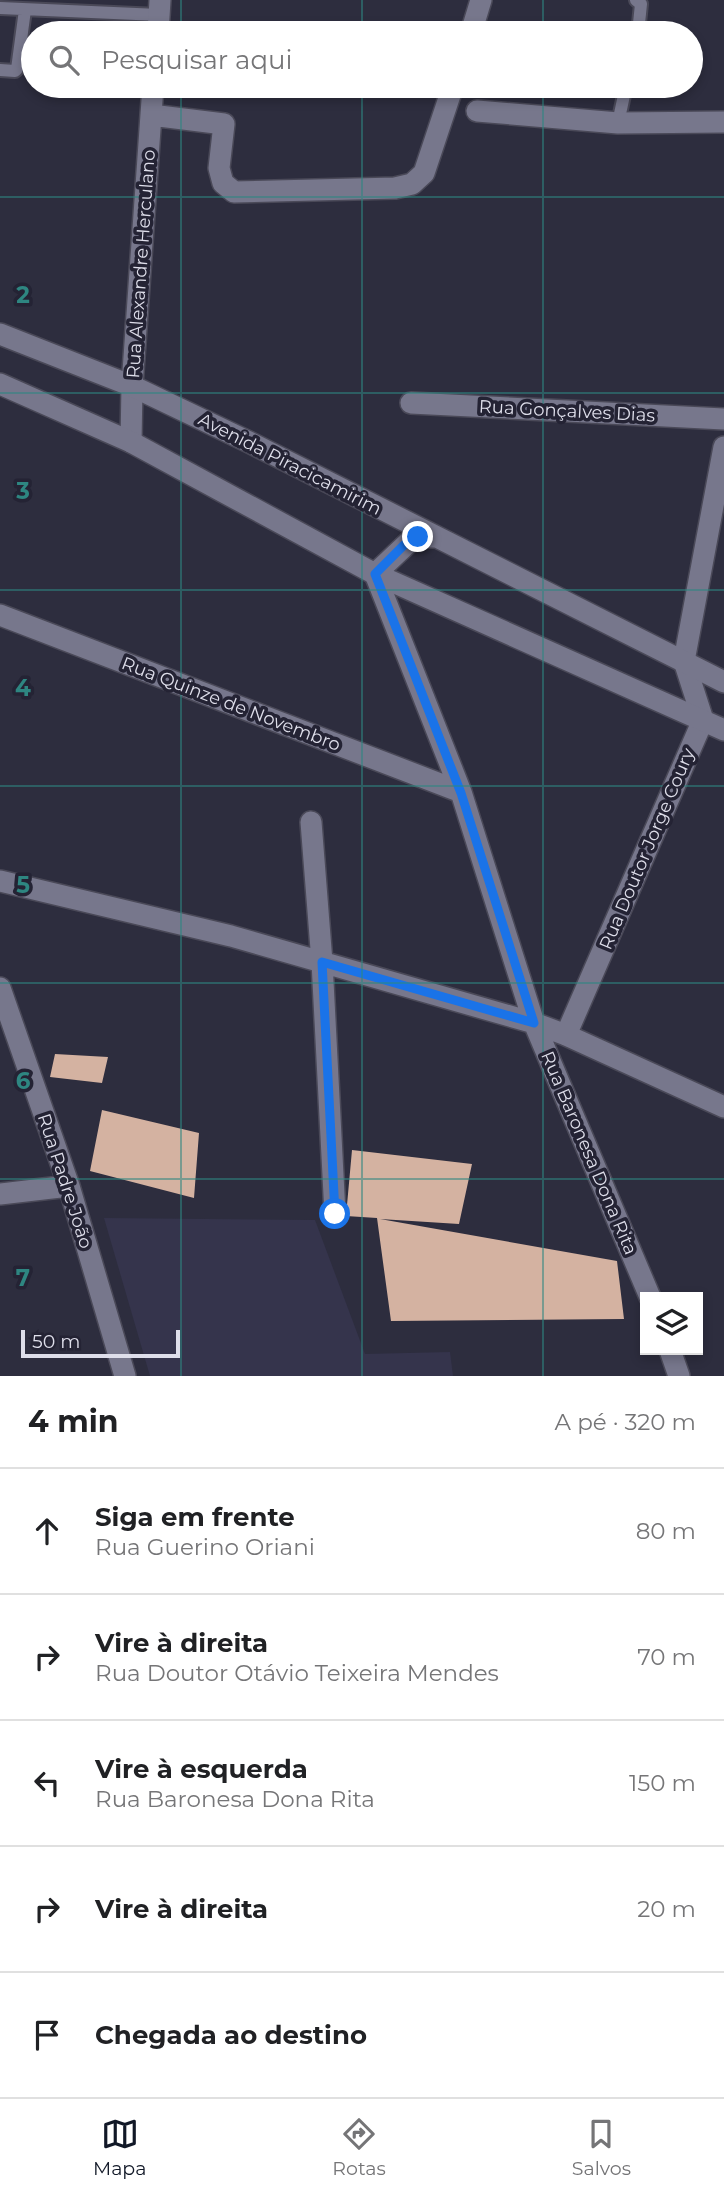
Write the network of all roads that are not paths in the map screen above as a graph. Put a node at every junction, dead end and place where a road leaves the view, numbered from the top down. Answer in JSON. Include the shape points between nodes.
{"nodes":[{"id":1,"x":481,"y":0,"type":"edge"},
{"id":2,"x":636,"y":0,"type":"edge"},
{"id":3,"x":0,"y":8,"type":"edge"},
{"id":4,"x":25,"y":10,"type":"junction"},
{"id":5,"x":159,"y":16,"type":"edge"},
{"id":6,"x":24,"y":21,"type":"edge"},
{"id":7,"x":475,"y":21,"type":"edge"},
{"id":8,"x":639,"y":21,"type":"edge"},
{"id":9,"x":21,"y":40,"type":"edge"},
{"id":10,"x":0,"y":69,"type":"edge"},
{"id":11,"x":152,"y":98,"type":"edge"},
{"id":12,"x":449,"y":98,"type":"edge"},
{"id":13,"x":623,"y":98,"type":"edge"},
{"id":14,"x":477,"y":111,"type":"dead end"},
{"id":15,"x":151,"y":115,"type":"junction"},
{"id":16,"x":724,"y":121,"type":"edge"},
{"id":17,"x":618,"y":123,"type":"junction"},
{"id":18,"x":0,"y":334,"type":"edge"},
{"id":19,"x":0,"y":384,"type":"edge"},
{"id":20,"x":132,"y":386,"type":"junction"},
{"id":21,"x":411,"y":404,"type":"dead end"},
{"id":22,"x":724,"y":419,"type":"edge"},
{"id":23,"x":131,"y":442,"type":"junction"},
{"id":24,"x":724,"y":447,"type":"edge"},
{"id":25,"x":434,"y":537,"type":"junction"},
{"id":26,"x":375,"y":574,"type":"junction"},
{"id":27,"x":0,"y":615,"type":"edge"},
{"id":28,"x":684,"y":661,"type":"junction"},
{"id":29,"x":724,"y":682,"type":"edge"},
{"id":30,"x":703,"y":720,"type":"junction"},
{"id":31,"x":724,"y":730,"type":"edge"},
{"id":32,"x":461,"y":793,"type":"junction"},
{"id":33,"x":311,"y":822,"type":"dead end"},
{"id":34,"x":0,"y":881,"type":"edge"},
{"id":35,"x":322,"y":962,"type":"junction"},
{"id":36,"x":0,"y":988,"type":"edge"},
{"id":37,"x":534,"y":1023,"type":"junction"},
{"id":38,"x":566,"y":1035,"type":"junction"},
{"id":39,"x":724,"y":1107,"type":"edge"},
{"id":40,"x":69,"y":1186,"type":"junction"},
{"id":41,"x":0,"y":1195,"type":"edge"},
{"id":42,"x":335,"y":1214,"type":"dead end"},
{"id":43,"x":648,"y":1292,"type":"edge"},
{"id":44,"x":672,"y":1355,"type":"edge"},
{"id":45,"x":125,"y":1376,"type":"edge"},
{"id":46,"x":679,"y":1376,"type":"edge"}],
"edges":[{"from":1,"to":7,"type":"street"},
{"from":2,"to":8,"type":"lane","via":[[641,4]]},
{"from":3,"to":4,"type":"lane"},
{"from":4,"to":5,"type":"lane"},
{"from":4,"to":6,"type":"lane"},
{"from":9,"to":10,"type":"lane","via":[[17,69]]},
{"from":11,"to":15,"type":"street","name":"Rua Alexandre Herculano"},
{"from":12,"to":15,"type":"street","via":[[424,173],[412,184],[395,188],[234,192],[223,183],[219,168],[224,124]]},
{"from":13,"to":17,"type":"lane"},
{"from":14,"to":17,"type":"street"},
{"from":15,"to":20,"type":"street","name":"Rua Alexandre Herculano"},
{"from":16,"to":17,"type":"street"},
{"from":18,"to":20,"type":"street","name":"Avenida Piracicamirim"},
{"from":19,"to":23,"type":"street"},
{"from":20,"to":23,"type":"street","name":"Rua Alexandre Herculano"},
{"from":20,"to":25,"type":"street","name":"Avenida Piracicamirim"},
{"from":21,"to":22,"type":"street","name":"Rua Gonçalves Dias"},
{"from":23,"to":26,"type":"street"},
{"from":24,"to":28,"type":"street"},
{"from":25,"to":26,"type":"street","via":[[410,541]]},
{"from":25,"to":28,"type":"street","name":"Avenida Piracicamirim"},
{"from":26,"to":30,"type":"street"},
{"from":26,"to":32,"type":"street","name":"Rua Baronesa Dona Rita"},
{"from":27,"to":32,"type":"street","name":"Rua Quinze de Novembro"},
{"from":28,"to":29,"type":"street","name":"Avenida Piracicamirim"},
{"from":28,"to":30,"type":"street"},
{"from":30,"to":31,"type":"street"},
{"from":30,"to":38,"type":"street","name":"Rua Doutor Jorge Coury"},
{"from":32,"to":37,"type":"street","name":"Rua Baronesa Dona Rita"},
{"from":33,"to":35,"type":"street"},
{"from":34,"to":35,"type":"street"},
{"from":35,"to":37,"type":"street"},
{"from":35,"to":42,"type":"street"},
{"from":36,"to":40,"type":"street","name":"Rua Padre João"},
{"from":37,"to":38,"type":"street"},
{"from":37,"to":43,"type":"street","name":"Rua Baronesa Dona Rita"},
{"from":38,"to":39,"type":"street"},
{"from":40,"to":41,"type":"street"},
{"from":40,"to":45,"type":"street","name":"Rua Padre João"},
{"from":44,"to":46,"type":"street"}]}
